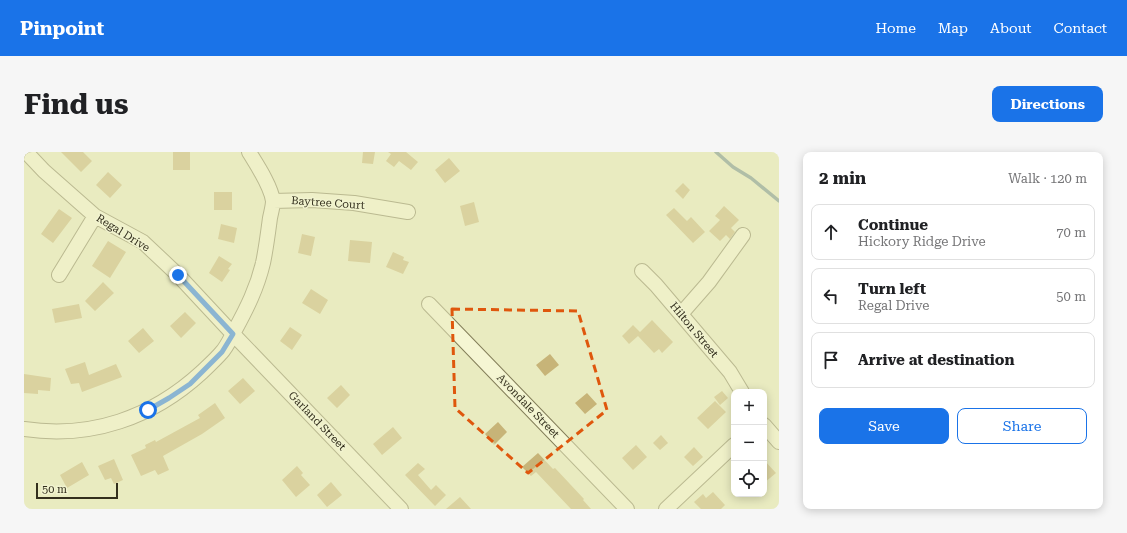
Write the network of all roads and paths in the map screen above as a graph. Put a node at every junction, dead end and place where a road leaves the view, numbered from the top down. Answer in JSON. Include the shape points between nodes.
{"nodes":[{"id":1,"x":26,"y":152,"type":"edge"},
{"id":2,"x":249,"y":152,"type":"edge"},
{"id":3,"x":273,"y":201,"type":"junction"},
{"id":4,"x":408,"y":212,"type":"dead end"},
{"id":5,"x":96,"y":216,"type":"junction"},
{"id":6,"x":743,"y":235,"type":"dead end"},
{"id":7,"x":642,"y":271,"type":"dead end"},
{"id":8,"x":59,"y":276,"type":"dead end"},
{"id":9,"x":429,"y":304,"type":"dead end"},
{"id":10,"x":681,"y":314,"type":"junction"},
{"id":11,"x":233,"y":334,"type":"junction"},
{"id":12,"x":740,"y":389,"type":"edge"},
{"id":13,"x":767,"y":428,"type":"edge"},
{"id":14,"x":24,"y":429,"type":"edge"},
{"id":15,"x":779,"y":442,"type":"edge"},
{"id":16,"x":731,"y":449,"type":"edge"},
{"id":17,"x":401,"y":509,"type":"edge"},
{"id":18,"x":627,"y":509,"type":"edge"},
{"id":19,"x":666,"y":509,"type":"edge"}],
"edges":[{"from":1,"to":5,"type":"street","name":"Regal Drive"},
{"from":2,"to":3,"type":"street","via":[[265,178]]},
{"from":3,"to":4,"type":"street","name":"Baytree Court","via":[[354,203]]},
{"from":3,"to":11,"type":"street","via":[[259,280]]},
{"from":5,"to":8,"type":"street"},
{"from":5,"to":11,"type":"street","name":"Regal Drive","via":[[142,242],[178,275]]},
{"from":6,"to":10,"type":"street","via":[[709,282]]},
{"from":7,"to":10,"type":"street","name":"Hilton Street"},
{"from":9,"to":18,"type":"street","name":"Avondale Street"},
{"from":10,"to":12,"type":"street","name":"Hilton Street","via":[[730,372]]},
{"from":11,"to":14,"type":"street","via":[[222,352],[190,384],[148,410],[124,420],[81,431]]},
{"from":11,"to":17,"type":"street","name":"Garland Street"},
{"from":13,"to":15,"type":"street"},
{"from":16,"to":19,"type":"street"}]}
